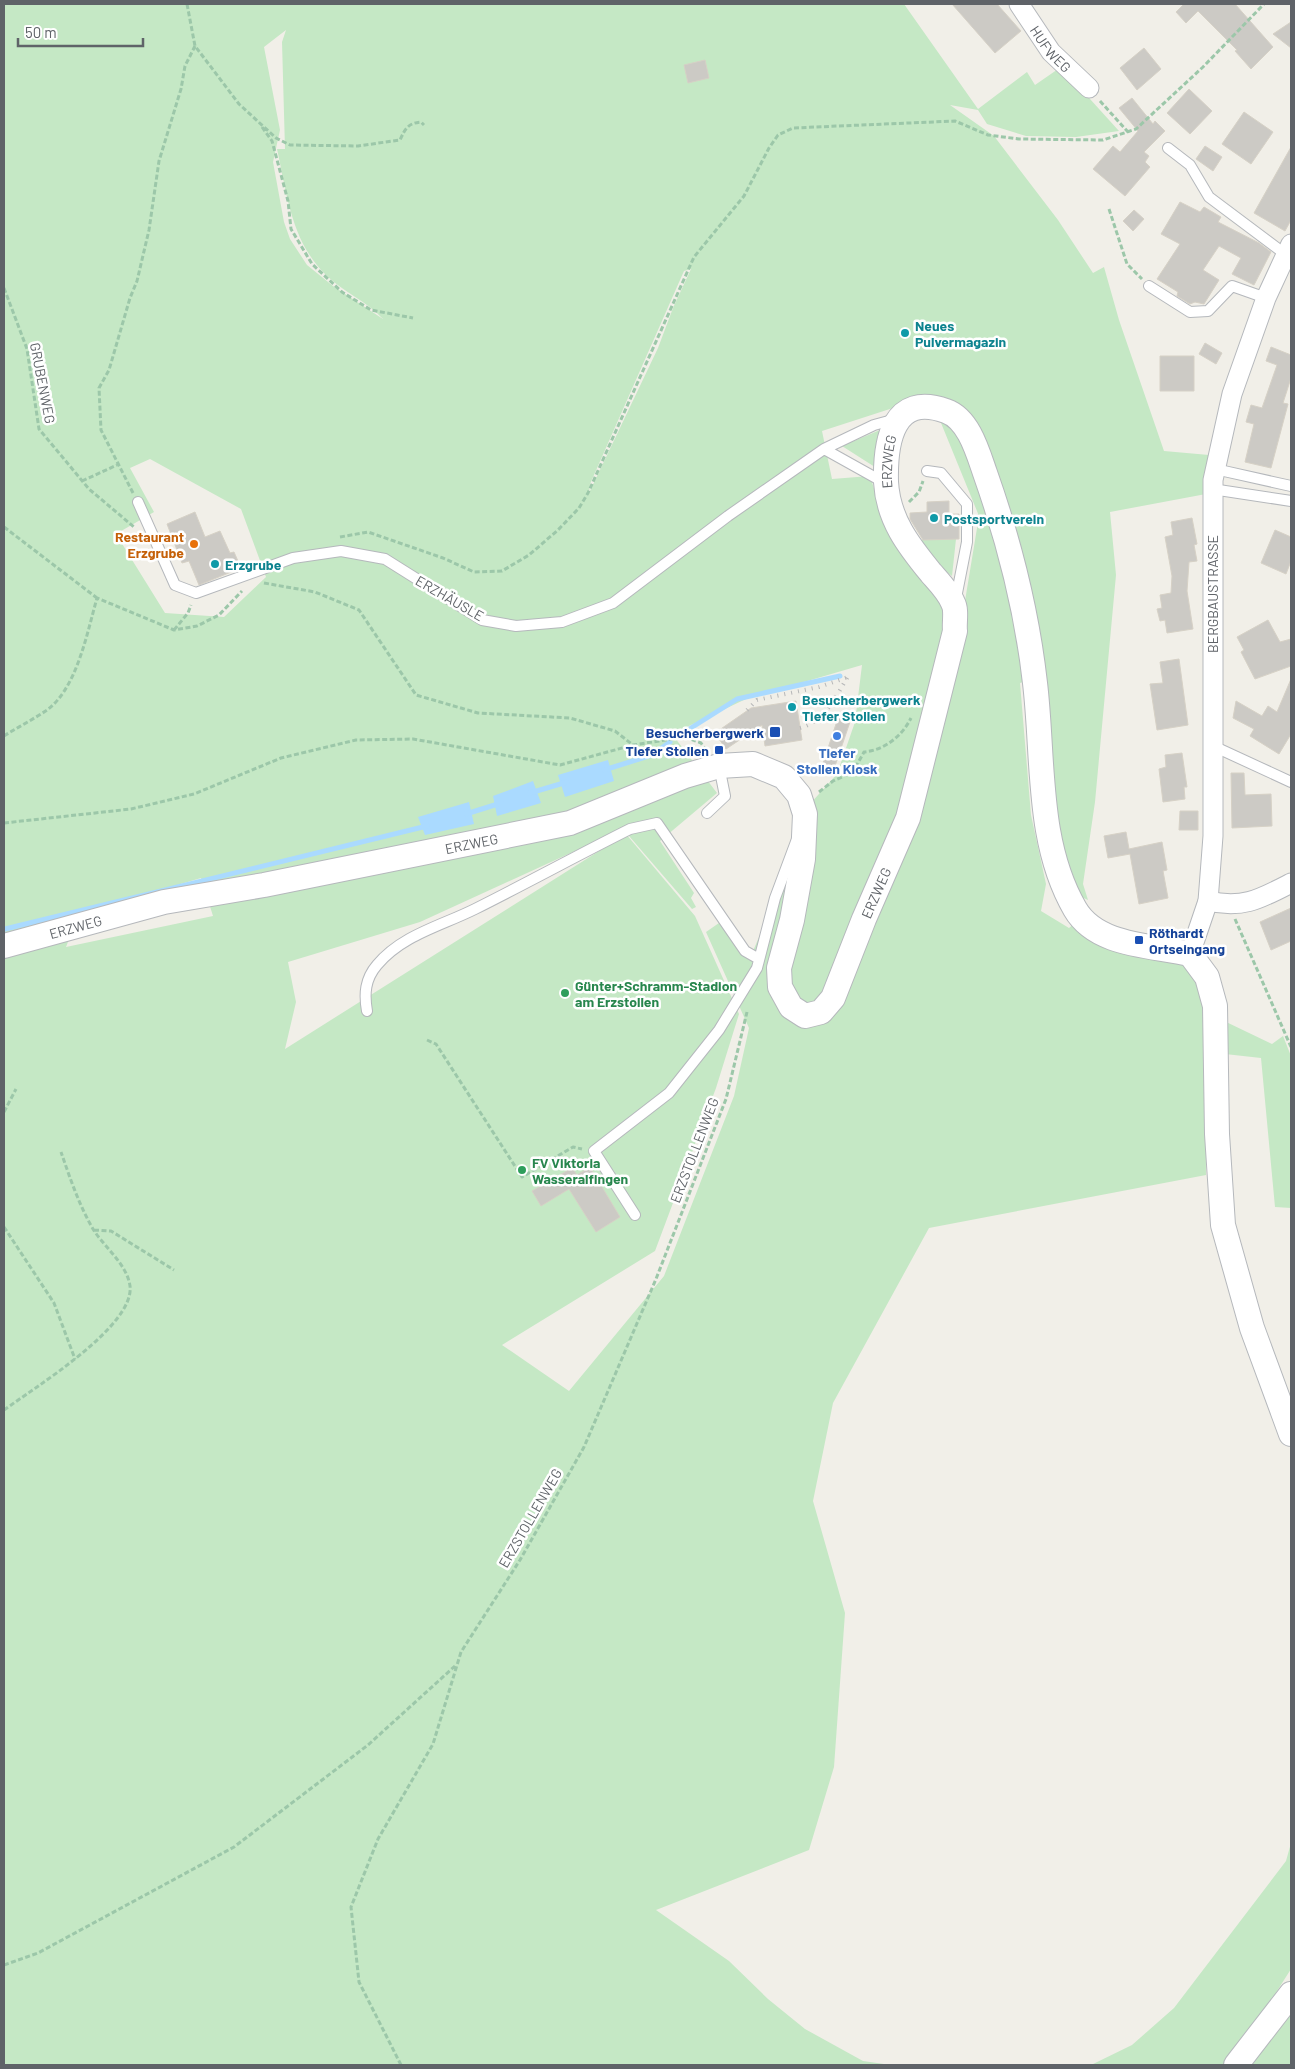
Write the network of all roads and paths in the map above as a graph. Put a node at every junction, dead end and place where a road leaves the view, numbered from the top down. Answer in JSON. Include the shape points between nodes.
{"nodes":[{"id":1,"x":187,"y":4,"type":"edge"},
{"id":2,"x":1019,"y":4,"type":"edge"},
{"id":3,"x":1264,"y":4,"type":"edge"},
{"id":4,"x":194,"y":46,"type":"junction"},
{"id":5,"x":1089,"y":88,"type":"joint"},
{"id":6,"x":257,"y":122,"type":"junction"},
{"id":7,"x":424,"y":125,"type":"dead end"},
{"id":8,"x":1128,"y":132,"type":"junction"},
{"id":9,"x":1168,"y":148,"type":"dead end"},
{"id":10,"x":1109,"y":209,"type":"dead end"},
{"id":11,"x":1288,"y":249,"type":"edge"},
{"id":12,"x":1149,"y":286,"type":"joint"},
{"id":13,"x":4,"y":288,"type":"edge"},
{"id":14,"x":1266,"y":298,"type":"junction"},
{"id":15,"x":413,"y":318,"type":"dead end"},
{"id":16,"x":896,"y":419,"type":"junction"},
{"id":17,"x":824,"y":449,"type":"junction"},
{"id":18,"x":117,"y":465,"type":"junction"},
{"id":19,"x":1215,"y":469,"type":"junction"},
{"id":20,"x":927,"y":471,"type":"joint"},
{"id":21,"x":82,"y":481,"type":"junction"},
{"id":22,"x":886,"y":484,"type":"junction"},
{"id":23,"x":1291,"y":486,"type":"edge"},
{"id":24,"x":1212,"y":489,"type":"junction"},
{"id":25,"x":1291,"y":501,"type":"edge"},
{"id":26,"x":138,"y":502,"type":"joint"},
{"id":27,"x":893,"y":518,"type":"junction"},
{"id":28,"x":4,"y":527,"type":"edge"},
{"id":29,"x":140,"y":534,"type":"dead end"},
{"id":30,"x":339,"y":537,"type":"dead end"},
{"id":31,"x":260,"y":582,"type":"dead end"},
{"id":32,"x":245,"y":587,"type":"dead end"},
{"id":33,"x":196,"y":593,"type":"junction"},
{"id":34,"x":96,"y":598,"type":"junction"},
{"id":35,"x":954,"y":604,"type":"junction"},
{"id":36,"x":174,"y":630,"type":"junction"},
{"id":37,"x":915,"y":712,"type":"dead end"},
{"id":38,"x":4,"y":736,"type":"edge"},
{"id":39,"x":633,"y":745,"type":"junction"},
{"id":40,"x":1212,"y":746,"type":"junction"},
{"id":41,"x":719,"y":766,"type":"junction"},
{"id":42,"x":1291,"y":782,"type":"edge"},
{"id":43,"x":820,"y":792,"type":"dead end"},
{"id":44,"x":707,"y":813,"type":"dead end"},
{"id":45,"x":4,"y":823,"type":"edge"},
{"id":46,"x":805,"y":824,"type":"junction"},
{"id":47,"x":1291,"y":883,"type":"edge"},
{"id":48,"x":1208,"y":901,"type":"junction"},
{"id":49,"x":1229,"y":906,"type":"junction"},
{"id":50,"x":4,"y":946,"type":"edge"},
{"id":51,"x":1190,"y":954,"type":"junction"},
{"id":52,"x":759,"y":959,"type":"junction"},
{"id":53,"x":748,"y":1005,"type":"dead end"},
{"id":54,"x":367,"y":1011,"type":"dead end"},
{"id":55,"x":427,"y":1040,"type":"dead end"},
{"id":56,"x":1291,"y":1046,"type":"edge"},
{"id":57,"x":16,"y":1089,"type":"dead end"},
{"id":58,"x":4,"y":1112,"type":"edge"},
{"id":59,"x":594,"y":1151,"type":"junction"},
{"id":60,"x":61,"y":1152,"type":"dead end"},
{"id":61,"x":635,"y":1215,"type":"dead end"},
{"id":62,"x":4,"y":1228,"type":"edge"},
{"id":63,"x":94,"y":1230,"type":"junction"},
{"id":64,"x":174,"y":1270,"type":"dead end"},
{"id":65,"x":75,"y":1359,"type":"junction"},
{"id":66,"x":4,"y":1410,"type":"edge"},
{"id":67,"x":1291,"y":1434,"type":"edge"},
{"id":68,"x":456,"y":1666,"type":"junction"},
{"id":69,"x":4,"y":1965,"type":"edge"},
{"id":70,"x":1291,"y":1994,"type":"edge"},
{"id":71,"x":401,"y":2065,"type":"edge"},
{"id":72,"x":1236,"y":2065,"type":"edge"}],
"edges":[{"from":1,"to":4,"type":"path"},
{"from":2,"to":5,"type":"street","name":"HUFWEG","via":[[1051,52]]},
{"from":3,"to":8,"type":"path","via":[[1203,67],[1136,129]]},
{"from":4,"to":6,"type":"path"},
{"from":4,"to":18,"type":"path","via":[[185,66],[159,161],[149,230],[137,281],[109,370],[99,388],[101,430]]},
{"from":5,"to":8,"type":"path"},
{"from":6,"to":7,"type":"path","via":[[290,145],[358,146],[400,140],[413,122]]},
{"from":6,"to":15,"type":"path","via":[[272,141],[288,201],[291,229],[312,264],[342,292],[371,310]]},
{"from":8,"to":30,"type":"path","via":[[1103,140],[1019,139],[988,135],[955,121],[793,128],[778,135],[744,196],[694,257],[588,493],[558,530],[502,571],[474,572],[368,532]]},
{"from":9,"to":11,"type":"lane","via":[[1190,165],[1209,197]]},
{"from":10,"to":12,"type":"path","via":[[1127,264]]},
{"from":11,"to":14,"type":"street","name":"BERGBAUSTRASSE"},
{"from":12,"to":14,"type":"lane","via":[[1190,312],[1208,311],[1232,286]]},
{"from":13,"to":21,"type":"path","name":"GRUBENWEG","via":[[27,349],[39,429]]},
{"from":14,"to":19,"type":"street","name":"BERGBAUSTRASSE","via":[[1232,394]]},
{"from":16,"to":17,"type":"lane","name":"ERZHÄUSLE","via":[[874,425]]},
{"from":16,"to":22,"type":"street","name":"ERZWEG","via":[[887,443]]},
{"from":16,"to":51,"type":"street","name":"ERZWEG","via":[[914,408],[931,406],[951,412],[974,442],[1009,548],[1025,620],[1036,684],[1044,809],[1062,884],[1077,912],[1102,934],[1142,947]]},
{"from":17,"to":22,"type":"lane"},
{"from":17,"to":33,"type":"lane","name":"ERZHÄUSLE","via":[[613,603],[562,622],[516,626],[482,620],[385,560],[341,551],[293,558]]},
{"from":18,"to":21,"type":"path"},
{"from":18,"to":26,"type":"path"},
{"from":19,"to":23,"type":"lane"},
{"from":19,"to":24,"type":"street","name":"BERGBAUSTRASSE"},
{"from":20,"to":27,"type":"path","via":[[919,492]]},
{"from":20,"to":35,"type":"lane","via":[[942,473],[967,504],[967,542]]},
{"from":21,"to":29,"type":"path","name":"GRUBENWEG"},
{"from":22,"to":27,"type":"street","name":"ERZWEG"},
{"from":24,"to":25,"type":"lane"},
{"from":24,"to":40,"type":"street","name":"BERGBAUSTRASSE"},
{"from":26,"to":33,"type":"lane","via":[[175,585]]},
{"from":27,"to":35,"type":"street","name":"ERZWEG","via":[[907,543]]},
{"from":28,"to":34,"type":"path"},
{"from":31,"to":39,"type":"path","via":[[315,592],[359,610],[416,695],[478,713],[570,718],[615,731]]},
{"from":32,"to":36,"type":"path","via":[[219,615],[197,626]]},
{"from":33,"to":36,"type":"path","via":[[188,613]]},
{"from":34,"to":36,"type":"path"},
{"from":34,"to":38,"type":"path","via":[[84,646],[65,692],[48,709]]},
{"from":35,"to":46,"type":"street","name":"ERZWEG","via":[[954,631],[948,665],[908,818],[833,998],[821,1012],[805,1016],[791,1007],[780,987],[779,968],[792,920],[803,859]]},
{"from":37,"to":43,"type":"path","via":[[907,727],[894,740],[864,752],[853,772],[833,781]]},
{"from":39,"to":41,"type":"path","via":[[686,737],[701,743]]},
{"from":39,"to":45,"type":"path","via":[[560,766],[412,739],[356,740],[281,758],[194,794],[131,809]]},
{"from":40,"to":42,"type":"lane"},
{"from":40,"to":48,"type":"street","name":"BERGBAUSTRASSE","via":[[1213,836]]},
{"from":41,"to":44,"type":"lane","via":[[725,796]]},
{"from":41,"to":46,"type":"street","name":"ERZWEG","via":[[753,764],[784,777],[799,795]]},
{"from":41,"to":50,"type":"street","name":"ERZWEG","via":[[685,776],[570,823],[164,902]]},
{"from":46,"to":52,"type":"lane","via":[[775,898]]},
{"from":47,"to":49,"type":"street","via":[[1246,903]]},
{"from":48,"to":49,"type":"street"},
{"from":48,"to":51,"type":"street","name":"BERGBAUSTRASSE"},
{"from":49,"to":56,"type":"path"},
{"from":51,"to":67,"type":"street","via":[[1207,977],[1215,1006],[1217,1134],[1224,1225],[1252,1328]]},
{"from":52,"to":54,"type":"lane","via":[[745,951],[658,823],[630,829],[394,948],[367,980]]},
{"from":52,"to":59,"type":"lane","via":[[757,968],[719,1030],[669,1093]]},
{"from":53,"to":68,"type":"path","name":"ERZSTOLLENWEG","via":[[726,1099],[656,1279],[584,1447],[520,1560],[461,1652]]},
{"from":55,"to":59,"type":"path","via":[[436,1044],[522,1177],[572,1147]]},
{"from":57,"to":58,"type":"path"},
{"from":59,"to":61,"type":"lane"},
{"from":60,"to":63,"type":"path","via":[[76,1194]]},
{"from":62,"to":65,"type":"path","via":[[54,1303]]},
{"from":63,"to":64,"type":"path","via":[[111,1231]]},
{"from":63,"to":65,"type":"path","via":[[118,1260],[130,1285],[129,1300],[113,1326]]},
{"from":65,"to":66,"type":"path"},
{"from":68,"to":69,"type":"path","via":[[368,1745],[234,1847],[38,1953]]},
{"from":68,"to":71,"type":"path","name":"ERZSTOLLENWEG","via":[[433,1744],[378,1840],[352,1907],[359,1982]]},
{"from":70,"to":72,"type":"street"}]}
